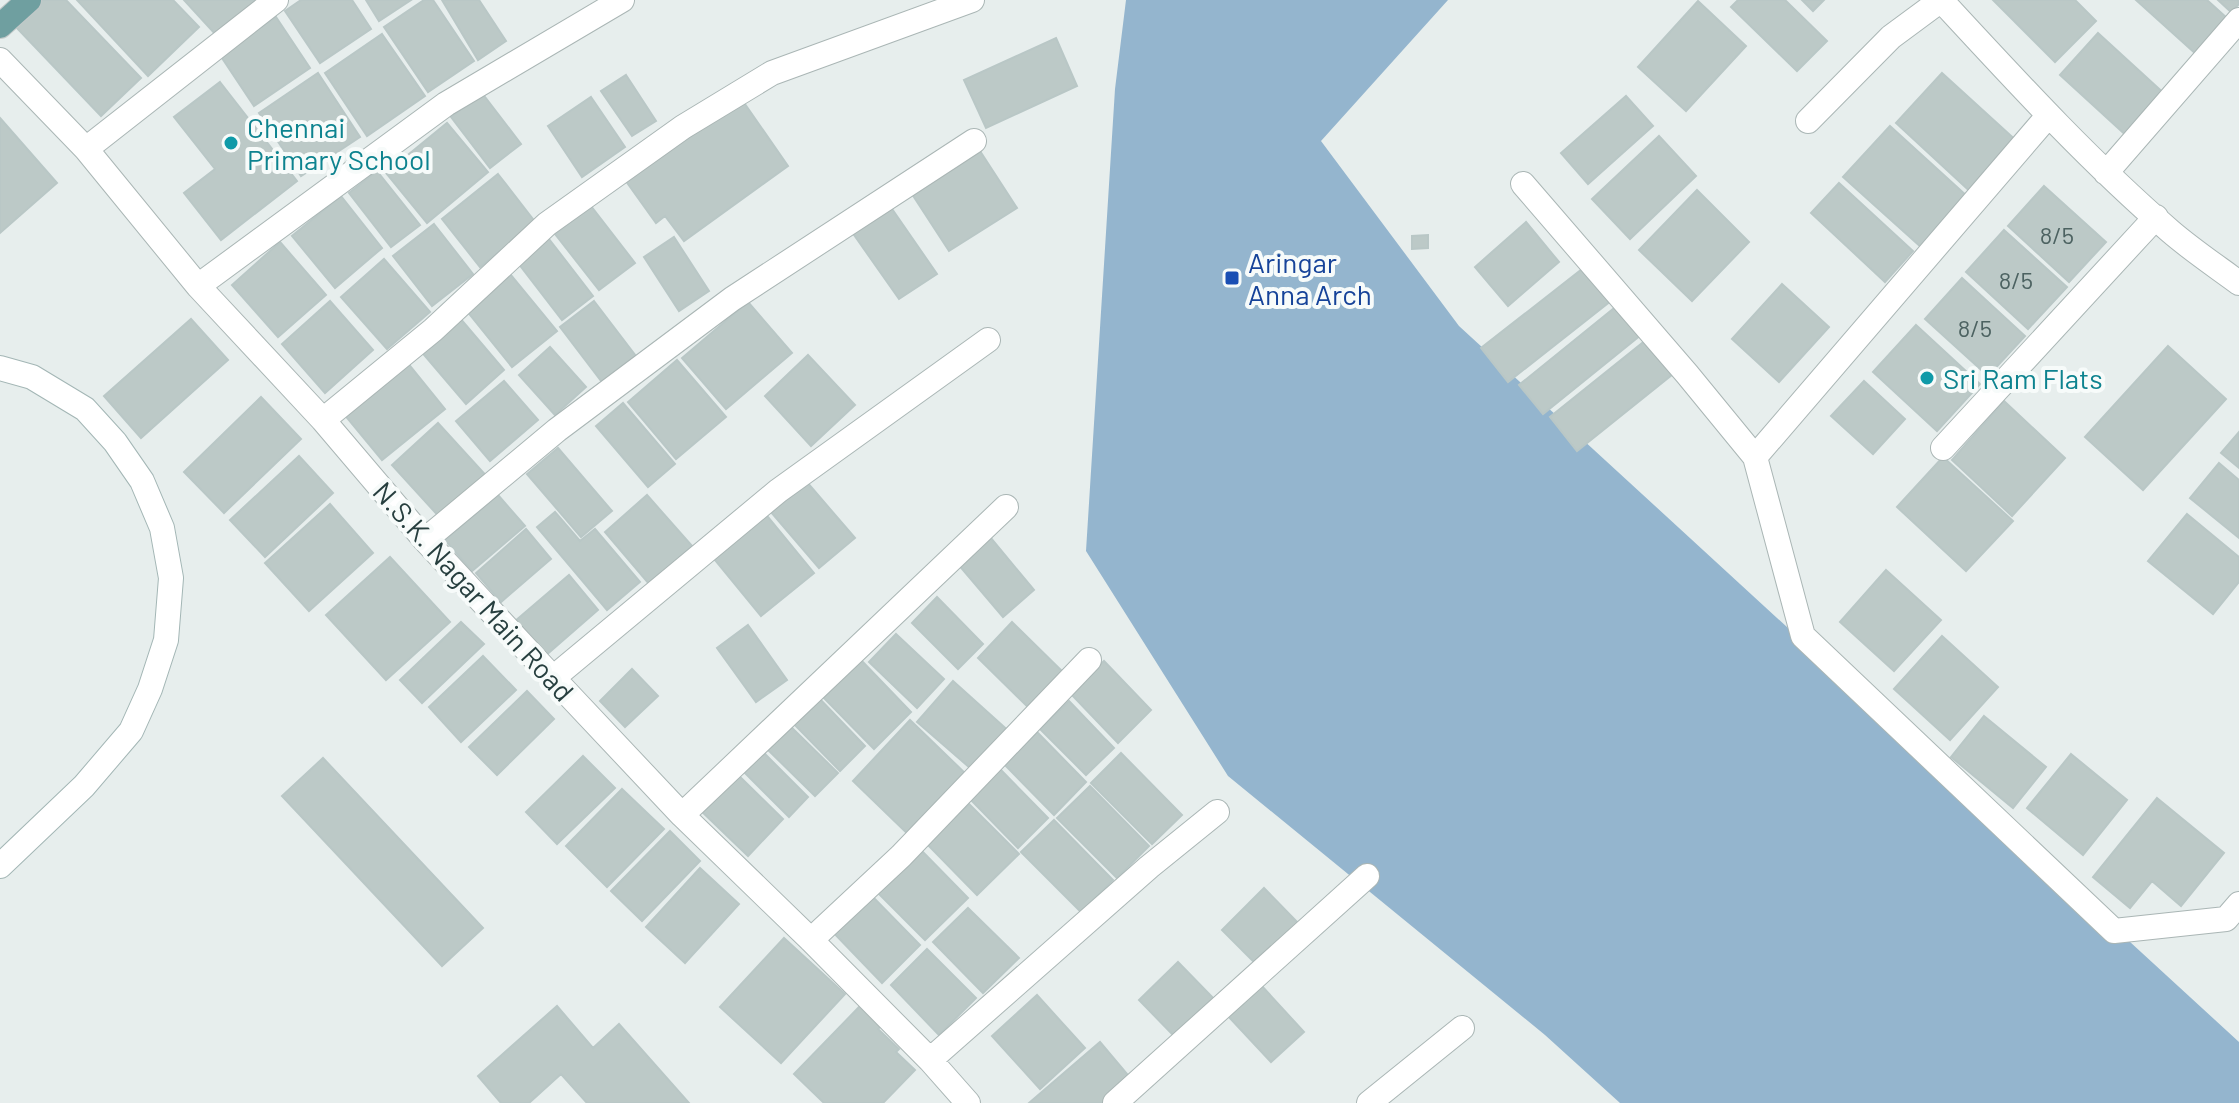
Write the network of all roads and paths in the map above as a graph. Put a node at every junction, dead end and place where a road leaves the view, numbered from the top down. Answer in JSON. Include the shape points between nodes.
{"nodes":[{"id":1,"x":29,"y":0,"type":"edge"},
{"id":2,"x":276,"y":0,"type":"edge"},
{"id":3,"x":622,"y":0,"type":"edge"},
{"id":4,"x":972,"y":0,"type":"edge"},
{"id":5,"x":1941,"y":0,"type":"edge"},
{"id":6,"x":2239,"y":20,"type":"edge"},
{"id":7,"x":0,"y":26,"type":"edge"},
{"id":8,"x":0,"y":60,"type":"edge"},
{"id":9,"x":2048,"y":116,"type":"junction"},
{"id":10,"x":1808,"y":121,"type":"dead end"},
{"id":11,"x":974,"y":141,"type":"dead end"},
{"id":12,"x":86,"y":149,"type":"junction"},
{"id":13,"x":2106,"y":173,"type":"junction"},
{"id":14,"x":1523,"y":184,"type":"dead end"},
{"id":15,"x":2156,"y":217,"type":"junction"},
{"id":16,"x":2239,"y":283,"type":"edge"},
{"id":17,"x":198,"y":286,"type":"junction"},
{"id":18,"x":988,"y":340,"type":"dead end"},
{"id":19,"x":0,"y":368,"type":"edge"},
{"id":20,"x":323,"y":420,"type":"junction"},
{"id":21,"x":1943,"y":448,"type":"dead end"},
{"id":22,"x":1755,"y":457,"type":"junction"},
{"id":23,"x":1006,"y":507,"type":"dead end"},
{"id":24,"x":425,"y":540,"type":"junction"},
{"id":25,"x":1089,"y":660,"type":"dead end"},
{"id":26,"x":553,"y":678,"type":"junction"},
{"id":27,"x":1217,"y":812,"type":"dead end"},
{"id":28,"x":682,"y":815,"type":"junction"},
{"id":29,"x":0,"y":866,"type":"edge"},
{"id":30,"x":1367,"y":876,"type":"dead end"},
{"id":31,"x":2235,"y":917,"type":"edge"},
{"id":32,"x":811,"y":940,"type":"junction"},
{"id":33,"x":1462,"y":1028,"type":"dead end"},
{"id":34,"x":930,"y":1060,"type":"junction"},
{"id":35,"x":968,"y":1103,"type":"edge"},
{"id":36,"x":1115,"y":1103,"type":"edge"},
{"id":37,"x":1369,"y":1103,"type":"edge"}],
"edges":[{"from":1,"to":7,"type":"main road"},
{"from":2,"to":12,"type":"street"},
{"from":3,"to":17,"type":"street","via":[[446,104]]},
{"from":4,"to":20,"type":"street","via":[[772,73],[683,127],[547,224],[433,330]]},
{"from":5,"to":9,"type":"street"},
{"from":5,"to":10,"type":"street","via":[[1891,37]]},
{"from":6,"to":13,"type":"street"},
{"from":8,"to":12,"type":"street","name":"N.S.K. Nagar Main Road"},
{"from":9,"to":13,"type":"street"},
{"from":9,"to":22,"type":"street"},
{"from":11,"to":24,"type":"street","via":[[732,299],[557,430]]},
{"from":12,"to":17,"type":"street","name":"N.S.K. Nagar Main Road"},
{"from":13,"to":15,"type":"street"},
{"from":14,"to":22,"type":"street"},
{"from":15,"to":16,"type":"street"},
{"from":15,"to":21,"type":"street"},
{"from":17,"to":20,"type":"street","name":"N.S.K. Nagar Main Road"},
{"from":18,"to":26,"type":"street","via":[[778,491]]},
{"from":19,"to":29,"type":"street","via":[[32,377],[85,409],[115,442],[142,481],[162,528],[171,578],[166,640],[131,731],[84,786]]},
{"from":20,"to":24,"type":"street","name":"N.S.K. Nagar Main Road"},
{"from":22,"to":31,"type":"street","via":[[1803,636],[2114,931]]},
{"from":23,"to":28,"type":"street"},
{"from":24,"to":26,"type":"street","name":"N.S.K. Nagar Main Road"},
{"from":25,"to":32,"type":"street","via":[[901,856]]},
{"from":26,"to":28,"type":"street","name":"N.S.K. Nagar Main Road"},
{"from":27,"to":34,"type":"street"},
{"from":28,"to":32,"type":"street","name":"N.S.K. Nagar Main Road"},
{"from":30,"to":36,"type":"street"},
{"from":32,"to":34,"type":"street","name":"N.S.K. Nagar Main Road"},
{"from":33,"to":37,"type":"street"},
{"from":34,"to":35,"type":"street","name":"N.S.K. Nagar Main Road"}]}
